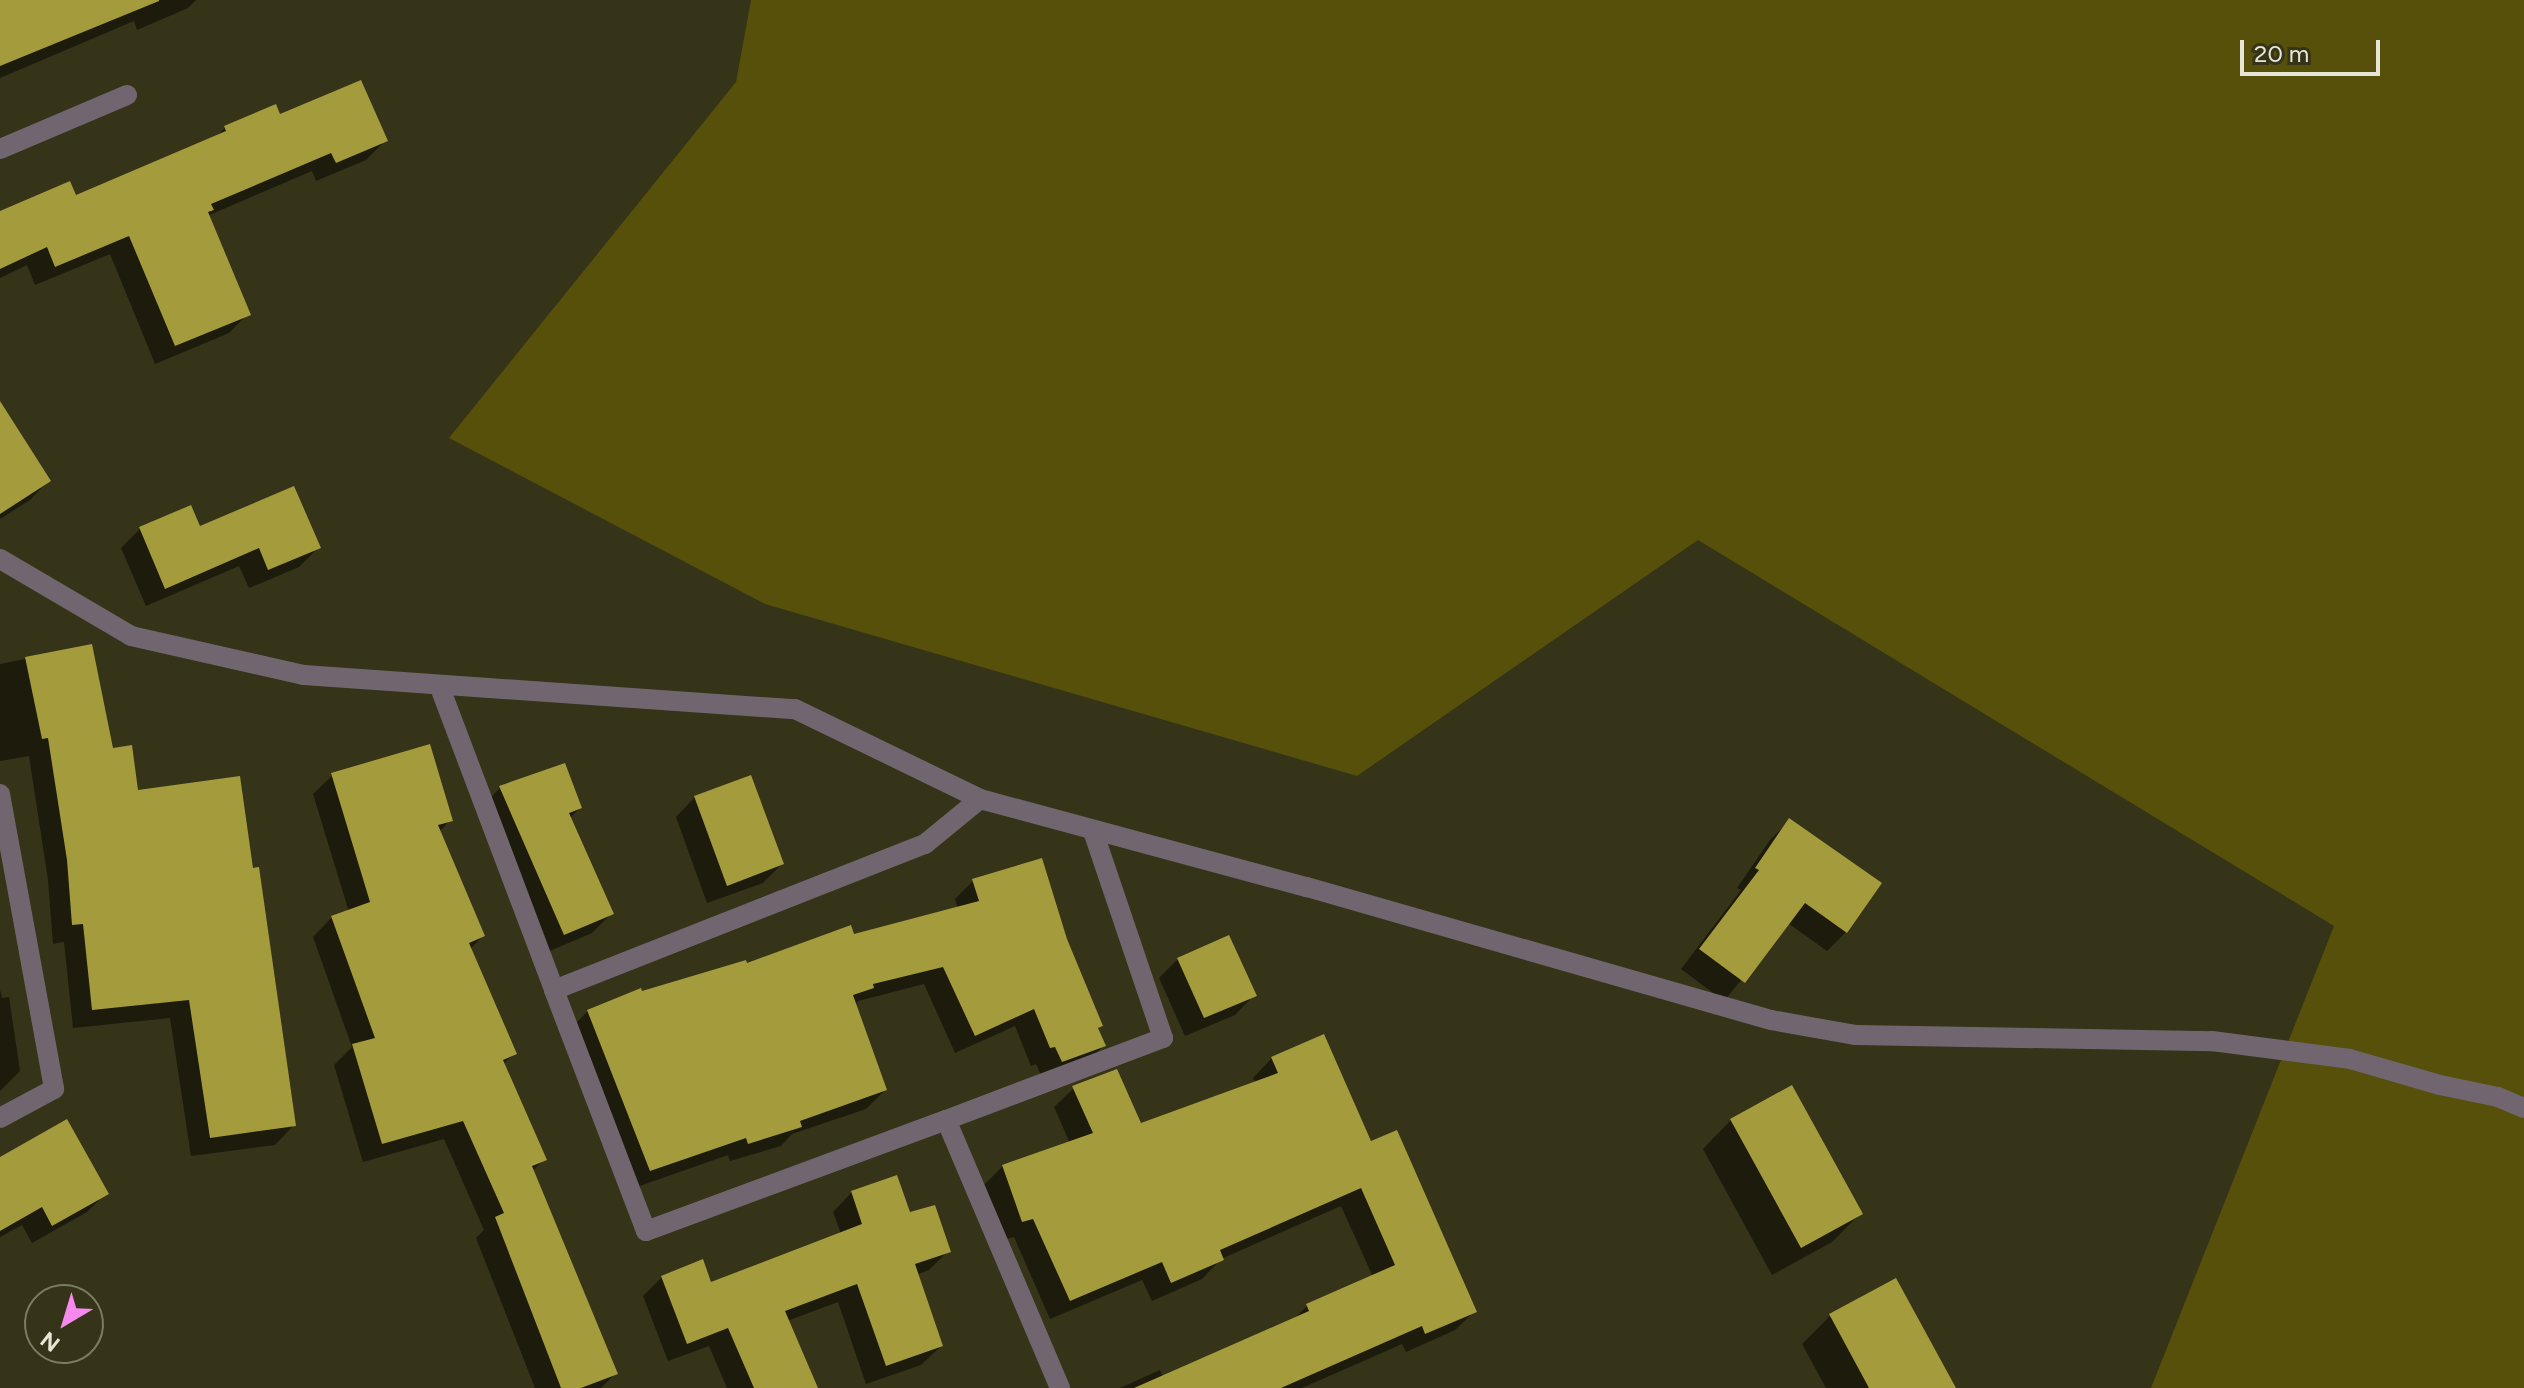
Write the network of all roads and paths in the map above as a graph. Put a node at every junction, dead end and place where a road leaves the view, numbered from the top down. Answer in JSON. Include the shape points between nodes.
{"nodes":[{"id":1,"x":127,"y":95,"type":"dead end"},
{"id":2,"x":0,"y":149,"type":"edge"},
{"id":3,"x":0,"y":559,"type":"edge"},
{"id":4,"x":439,"y":685,"type":"junction"},
{"id":5,"x":0,"y":794,"type":"edge"},
{"id":6,"x":980,"y":799,"type":"junction"},
{"id":7,"x":1093,"y":831,"type":"junction"},
{"id":8,"x":554,"y":990,"type":"junction"},
{"id":9,"x":2524,"y":1108,"type":"edge"},
{"id":10,"x":0,"y":1118,"type":"edge"},
{"id":11,"x":946,"y":1120,"type":"junction"},
{"id":12,"x":1060,"y":1388,"type":"edge"}],
"edges":[{"from":1,"to":2,"type":"street"},
{"from":3,"to":4,"type":"street","via":[[131,636],[304,675]]},
{"from":4,"to":6,"type":"street","via":[[795,709]]},
{"from":4,"to":8,"type":"street"},
{"from":5,"to":10,"type":"street","via":[[54,1089]]},
{"from":6,"to":7,"type":"street"},
{"from":6,"to":8,"type":"street","via":[[925,844]]},
{"from":7,"to":9,"type":"street","via":[[1771,1020],[1855,1035],[2212,1041],[2350,1059]]},
{"from":7,"to":11,"type":"street","via":[[1163,1038]]},
{"from":8,"to":11,"type":"street","via":[[646,1231]]},
{"from":11,"to":12,"type":"street"}]}
